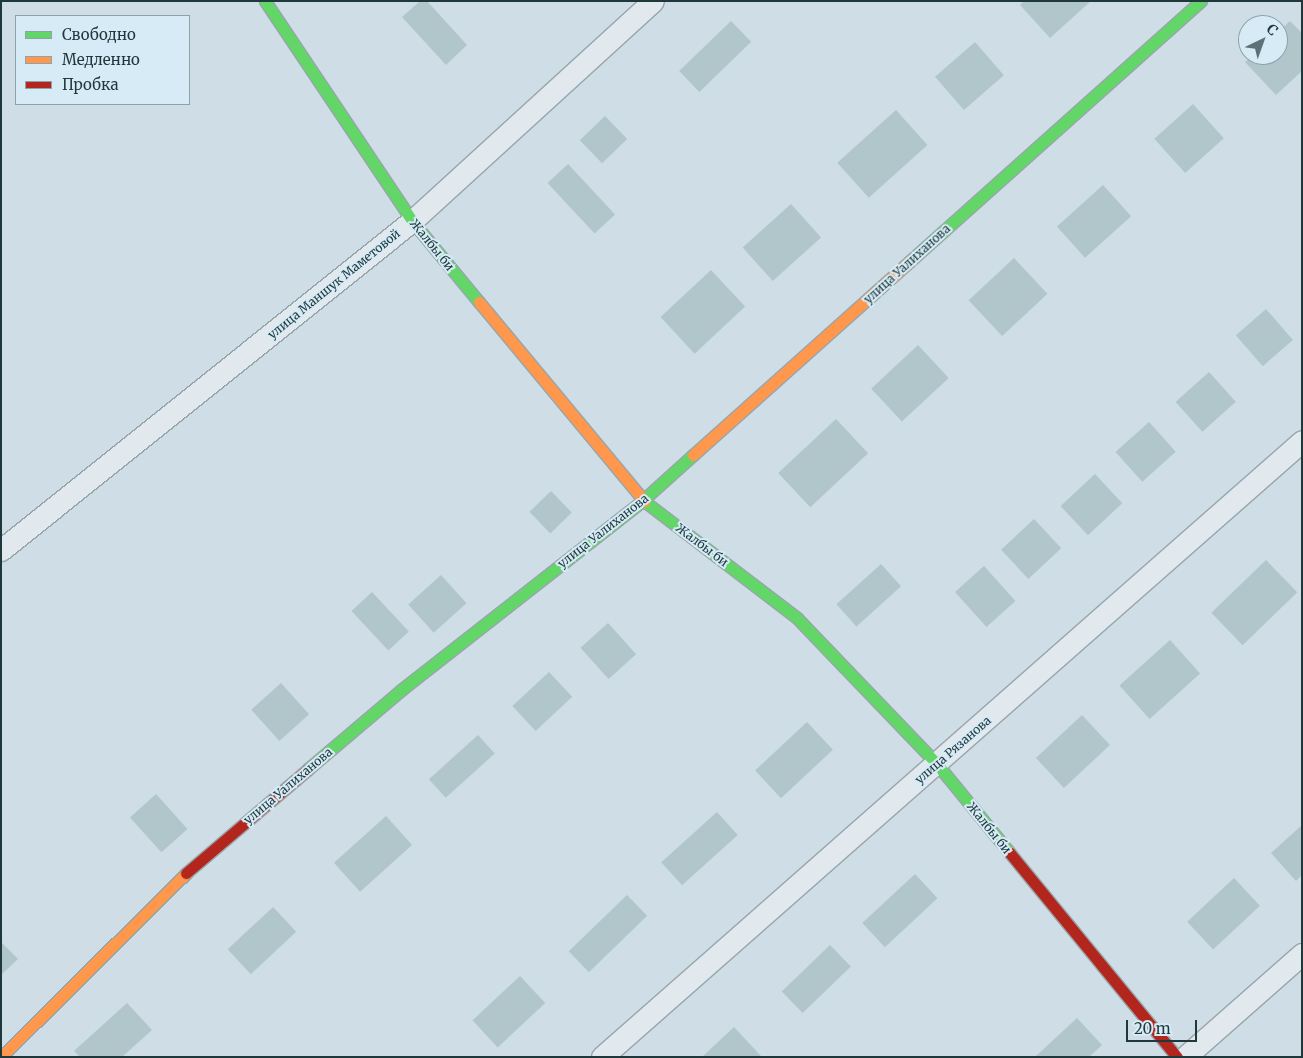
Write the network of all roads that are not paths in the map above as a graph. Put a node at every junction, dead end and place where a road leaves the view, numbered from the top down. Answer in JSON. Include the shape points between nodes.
{"nodes":[{"id":1,"x":265,"y":1,"type":"edge"},
{"id":2,"x":653,"y":1,"type":"edge"},
{"id":3,"x":1201,"y":1,"type":"edge"},
{"id":4,"x":412,"y":222,"type":"junction"},
{"id":5,"x":1302,"y":441,"type":"edge"},
{"id":6,"x":643,"y":500,"type":"junction"},
{"id":7,"x":1,"y":550,"type":"edge"},
{"id":8,"x":937,"y":764,"type":"junction"},
{"id":9,"x":1302,"y":954,"type":"edge"},
{"id":10,"x":1,"y":1057,"type":"edge"},
{"id":11,"x":602,"y":1057,"type":"edge"},
{"id":12,"x":1177,"y":1057,"type":"edge"},
{"id":13,"x":1185,"y":1057,"type":"edge"}],
"edges":[{"from":1,"to":4,"type":"street","name":"Жалбы би"},
{"from":2,"to":4,"type":"street","name":"улица Маншук Маметовой"},
{"from":3,"to":6,"type":"street","name":"улица Уалиханова"},
{"from":4,"to":6,"type":"street","name":"Жалбы би"},
{"from":4,"to":7,"type":"street","name":"улица Маншук Маметовой"},
{"from":5,"to":8,"type":"street","name":"улица Рязанова"},
{"from":6,"to":8,"type":"street","name":"Жалбы би","via":[[797,618]]},
{"from":6,"to":10,"type":"street","name":"улица Уалиханова","via":[[401,690],[183,875]]},
{"from":8,"to":11,"type":"street","name":"улица Рязанова"},
{"from":8,"to":12,"type":"street","name":"Жалбы би"},
{"from":9,"to":13,"type":"street"}]}
